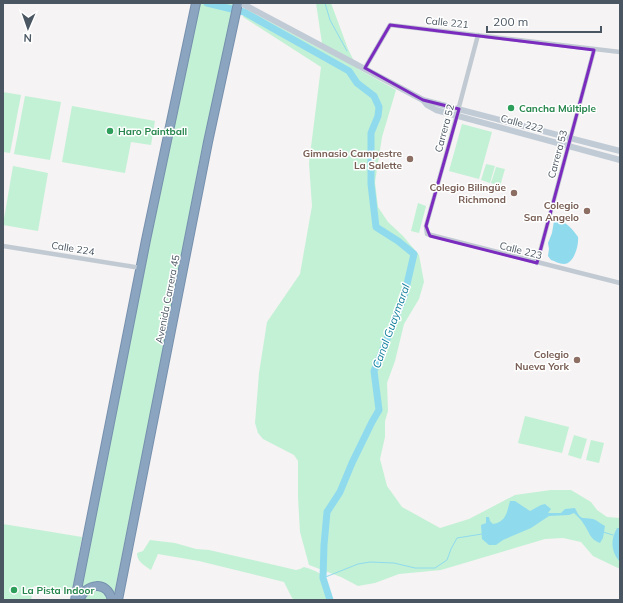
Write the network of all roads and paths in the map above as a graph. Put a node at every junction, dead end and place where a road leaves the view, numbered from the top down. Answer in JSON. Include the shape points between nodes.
{"nodes":[{"id":1,"x":196,"y":3,"type":"edge"},
{"id":2,"x":238,"y":3,"type":"edge"},
{"id":3,"x":241,"y":3,"type":"edge"},
{"id":4,"x":478,"y":35,"type":"junction"},
{"id":5,"x":594,"y":50,"type":"junction"},
{"id":6,"x":620,"y":52,"type":"edge"},
{"id":7,"x":364,"y":68,"type":"junction"},
{"id":8,"x":423,"y":100,"type":"junction"},
{"id":9,"x":459,"y":110,"type":"junction"},
{"id":10,"x":457,"y":116,"type":"junction"},
{"id":11,"x":571,"y":138,"type":"junction"},
{"id":12,"x":569,"y":146,"type":"junction"},
{"id":13,"x":620,"y":151,"type":"edge"},
{"id":14,"x":620,"y":160,"type":"edge"},
{"id":15,"x":426,"y":226,"type":"joint"},
{"id":16,"x":3,"y":246,"type":"edge"},
{"id":17,"x":537,"y":263,"type":"junction"},
{"id":18,"x":141,"y":268,"type":"junction"},
{"id":19,"x":620,"y":283,"type":"edge"},
{"id":20,"x":75,"y":600,"type":"edge"},
{"id":21,"x":79,"y":600,"type":"edge"},
{"id":22,"x":112,"y":600,"type":"edge"},
{"id":23,"x":118,"y":600,"type":"edge"}],
"edges":[{"from":1,"to":18,"type":"highway"},
{"from":2,"to":23,"type":"highway","name":"Avenida Carrera 45","via":[[208,142]]},
{"from":3,"to":7,"type":"street","name":"Calle 222"},
{"from":4,"to":5,"type":"street","name":"Calle 221"},
{"from":4,"to":7,"type":"street","name":"Calle 221","via":[[390,25]]},
{"from":4,"to":9,"type":"street","name":"Carrera 52"},
{"from":5,"to":6,"type":"street","name":"Calle 221"},
{"from":5,"to":11,"type":"street","name":"Carrera 53"},
{"from":7,"to":8,"type":"street","name":"Calle 222"},
{"from":8,"to":9,"type":"street","name":"Calle 222"},
{"from":8,"to":10,"type":"street","name":"Calle 222","via":[[431,108]]},
{"from":9,"to":10,"type":"street","name":"Carrera 52"},
{"from":9,"to":11,"type":"street","name":"Calle 222"},
{"from":10,"to":12,"type":"street","name":"Calle 222"},
{"from":10,"to":15,"type":"street","name":"Carrera 52"},
{"from":11,"to":12,"type":"street","name":"Carrera 53"},
{"from":11,"to":13,"type":"street","name":"Calle 222"},
{"from":12,"to":14,"type":"street","name":"Calle 222"},
{"from":12,"to":17,"type":"street","name":"Carrera 53"},
{"from":15,"to":17,"type":"street","name":"Calle 223","via":[[427,234],[430,236]]},
{"from":16,"to":18,"type":"street","name":"Calle 224"},
{"from":17,"to":19,"type":"street","name":"Calle 223"},
{"from":18,"to":20,"type":"highway"},
{"from":21,"to":22,"type":"highway","via":[[86,589],[96,586],[107,590]]}]}
